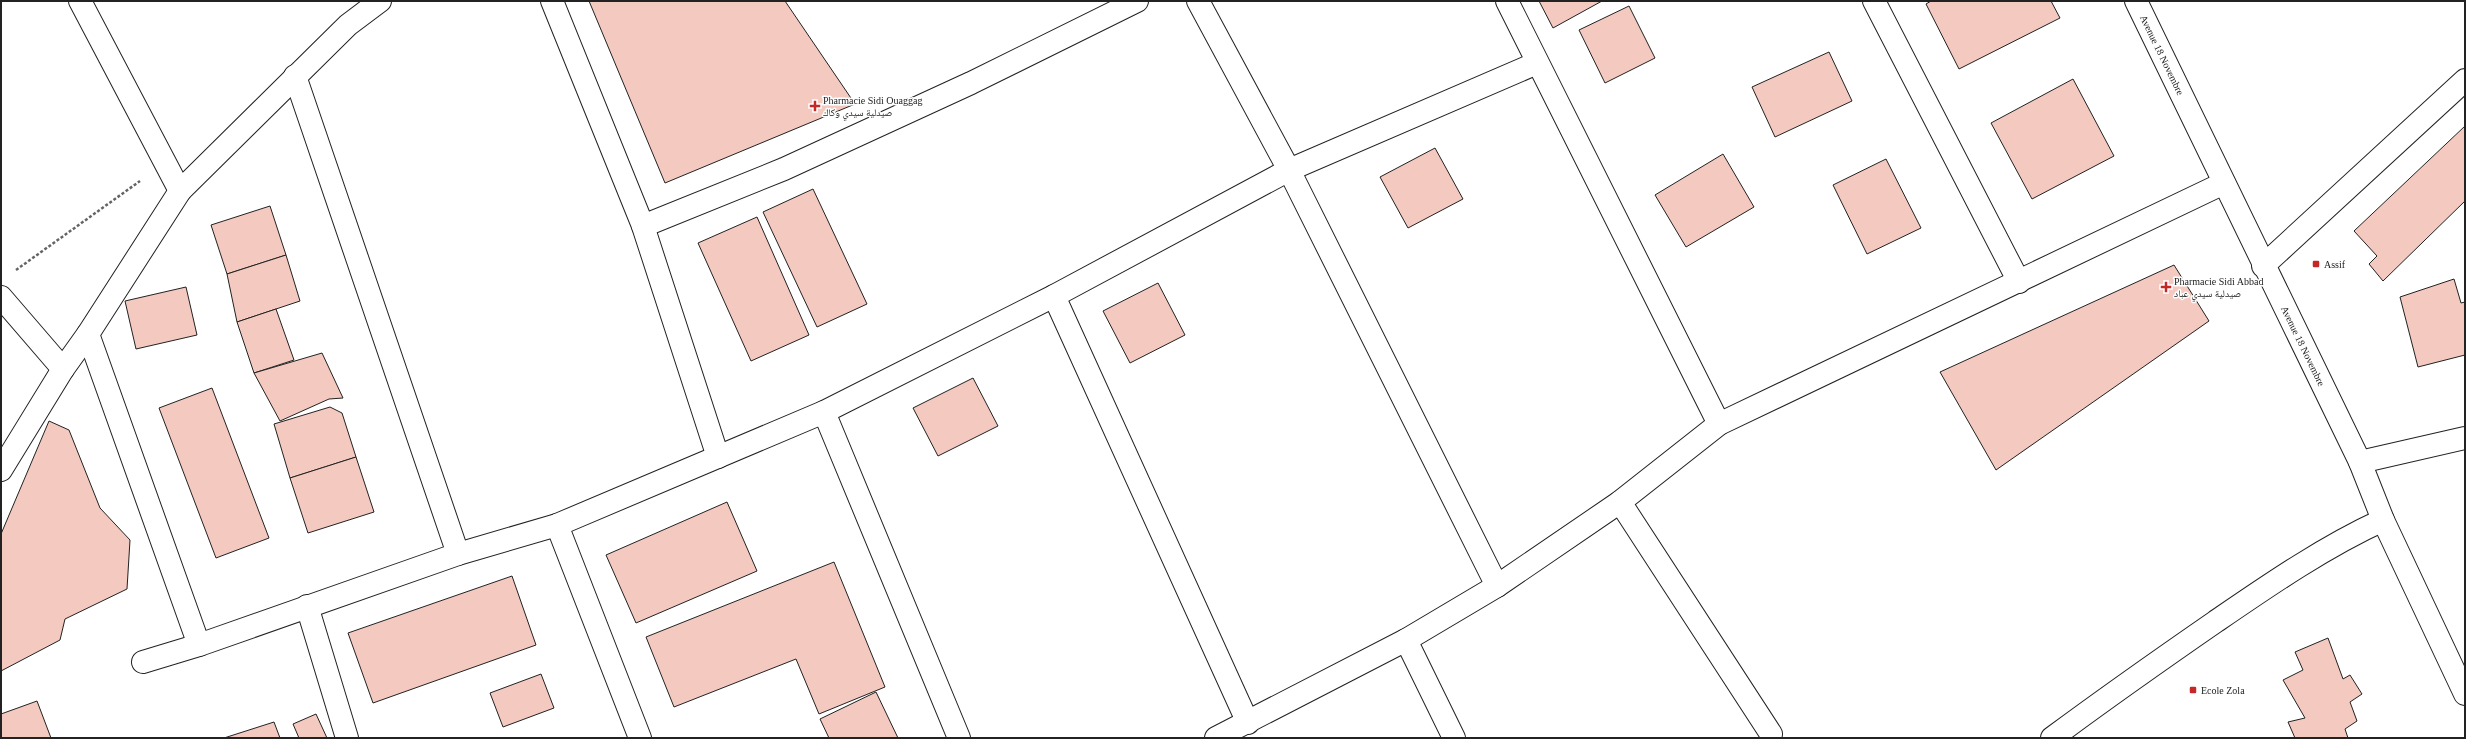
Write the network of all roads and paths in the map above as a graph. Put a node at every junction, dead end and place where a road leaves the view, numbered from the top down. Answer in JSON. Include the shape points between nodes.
{"nodes":[{"id":1,"x":80,"y":1,"type":"edge"},
{"id":2,"x":380,"y":1,"type":"edge"},
{"id":3,"x":552,"y":1,"type":"edge"},
{"id":4,"x":1137,"y":1,"type":"edge"},
{"id":5,"x":1198,"y":1,"type":"edge"},
{"id":6,"x":1507,"y":1,"type":"edge"},
{"id":7,"x":1874,"y":1,"type":"edge"},
{"id":8,"x":2136,"y":1,"type":"edge"},
{"id":9,"x":1537,"y":63,"type":"junction"},
{"id":10,"x":295,"y":76,"type":"junction"},
{"id":11,"x":2465,"y":80,"type":"edge"},
{"id":12,"x":165,"y":163,"type":"junction"},
{"id":13,"x":1290,"y":170,"type":"junction"},
{"id":14,"x":2224,"y":182,"type":"junction"},
{"id":15,"x":180,"y":191,"type":"junction"},
{"id":16,"x":643,"y":226,"type":"junction"},
{"id":17,"x":2263,"y":266,"type":"junction"},
{"id":18,"x":14,"y":272,"type":"dead end"},
{"id":19,"x":2019,"y":282,"type":"junction"},
{"id":20,"x":1054,"y":296,"type":"junction"},
{"id":21,"x":1,"y":297,"type":"edge"},
{"id":22,"x":88,"y":334,"type":"junction"},
{"id":23,"x":63,"y":369,"type":"junction"},
{"id":24,"x":824,"y":412,"type":"junction"},
{"id":25,"x":1719,"y":424,"type":"junction"},
{"id":26,"x":2465,"y":438,"type":"edge"},
{"id":27,"x":718,"y":457,"type":"junction"},
{"id":28,"x":2360,"y":462,"type":"junction"},
{"id":29,"x":1,"y":470,"type":"edge"},
{"id":30,"x":1620,"y":502,"type":"junction"},
{"id":31,"x":2383,"y":520,"type":"junction"},
{"id":32,"x":557,"y":525,"type":"junction"},
{"id":33,"x":458,"y":554,"type":"junction"},
{"id":34,"x":1497,"y":586,"type":"junction"},
{"id":35,"x":307,"y":606,"type":"junction"},
{"id":36,"x":1406,"y":640,"type":"junction"},
{"id":37,"x":199,"y":646,"type":"junction"},
{"id":38,"x":143,"y":662,"type":"dead end"},
{"id":39,"x":2465,"y":694,"type":"edge"},
{"id":40,"x":1248,"y":723,"type":"junction"},
{"id":41,"x":1771,"y":734,"type":"dead end"},
{"id":42,"x":347,"y":738,"type":"edge"},
{"id":43,"x":640,"y":738,"type":"edge"},
{"id":44,"x":959,"y":738,"type":"edge"},
{"id":45,"x":1216,"y":738,"type":"edge"},
{"id":46,"x":1454,"y":738,"type":"edge"},
{"id":47,"x":2052,"y":738,"type":"edge"}],
"edges":[{"from":1,"to":12,"type":"street"},
{"from":2,"to":10,"type":"street","via":[[348,25]]},
{"from":3,"to":16,"type":"street"},
{"from":4,"to":16,"type":"street","via":[[971,83],[784,169]]},
{"from":5,"to":13,"type":"street"},
{"from":6,"to":9,"type":"street"},
{"from":7,"to":19,"type":"street"},
{"from":8,"to":14,"type":"street","name":"Avenue 18 Novembre"},
{"from":9,"to":13,"type":"street"},
{"from":9,"to":25,"type":"street"},
{"from":10,"to":15,"type":"street"},
{"from":10,"to":33,"type":"street"},
{"from":11,"to":17,"type":"street"},
{"from":12,"to":15,"type":"street"},
{"from":12,"to":18,"type":"path"},
{"from":13,"to":20,"type":"street"},
{"from":13,"to":34,"type":"street"},
{"from":14,"to":17,"type":"street","name":"Avenue 18 Novembre"},
{"from":14,"to":19,"type":"street"},
{"from":15,"to":22,"type":"street"},
{"from":16,"to":27,"type":"street"},
{"from":17,"to":28,"type":"street","name":"Avenue 18 Novembre"},
{"from":19,"to":25,"type":"street"},
{"from":20,"to":24,"type":"street"},
{"from":20,"to":40,"type":"street"},
{"from":21,"to":23,"type":"street"},
{"from":22,"to":23,"type":"street"},
{"from":22,"to":37,"type":"street"},
{"from":23,"to":29,"type":"street"},
{"from":24,"to":27,"type":"street"},
{"from":24,"to":44,"type":"street"},
{"from":25,"to":30,"type":"street"},
{"from":26,"to":28,"type":"street"},
{"from":27,"to":32,"type":"street"},
{"from":28,"to":31,"type":"street","name":"Avenue 18 Novembre"},
{"from":30,"to":34,"type":"street"},
{"from":30,"to":41,"type":"street"},
{"from":31,"to":39,"type":"street","name":"Avenue 18 Novembre"},
{"from":31,"to":47,"type":"street","via":[[2352,535],[2263,589],[2123,685]]},
{"from":32,"to":33,"type":"street"},
{"from":32,"to":43,"type":"street"},
{"from":33,"to":35,"type":"street"},
{"from":34,"to":36,"type":"street"},
{"from":35,"to":37,"type":"street"},
{"from":35,"to":42,"type":"street"},
{"from":36,"to":40,"type":"street"},
{"from":36,"to":46,"type":"street"},
{"from":37,"to":38,"type":"street"},
{"from":40,"to":45,"type":"street"}]}
